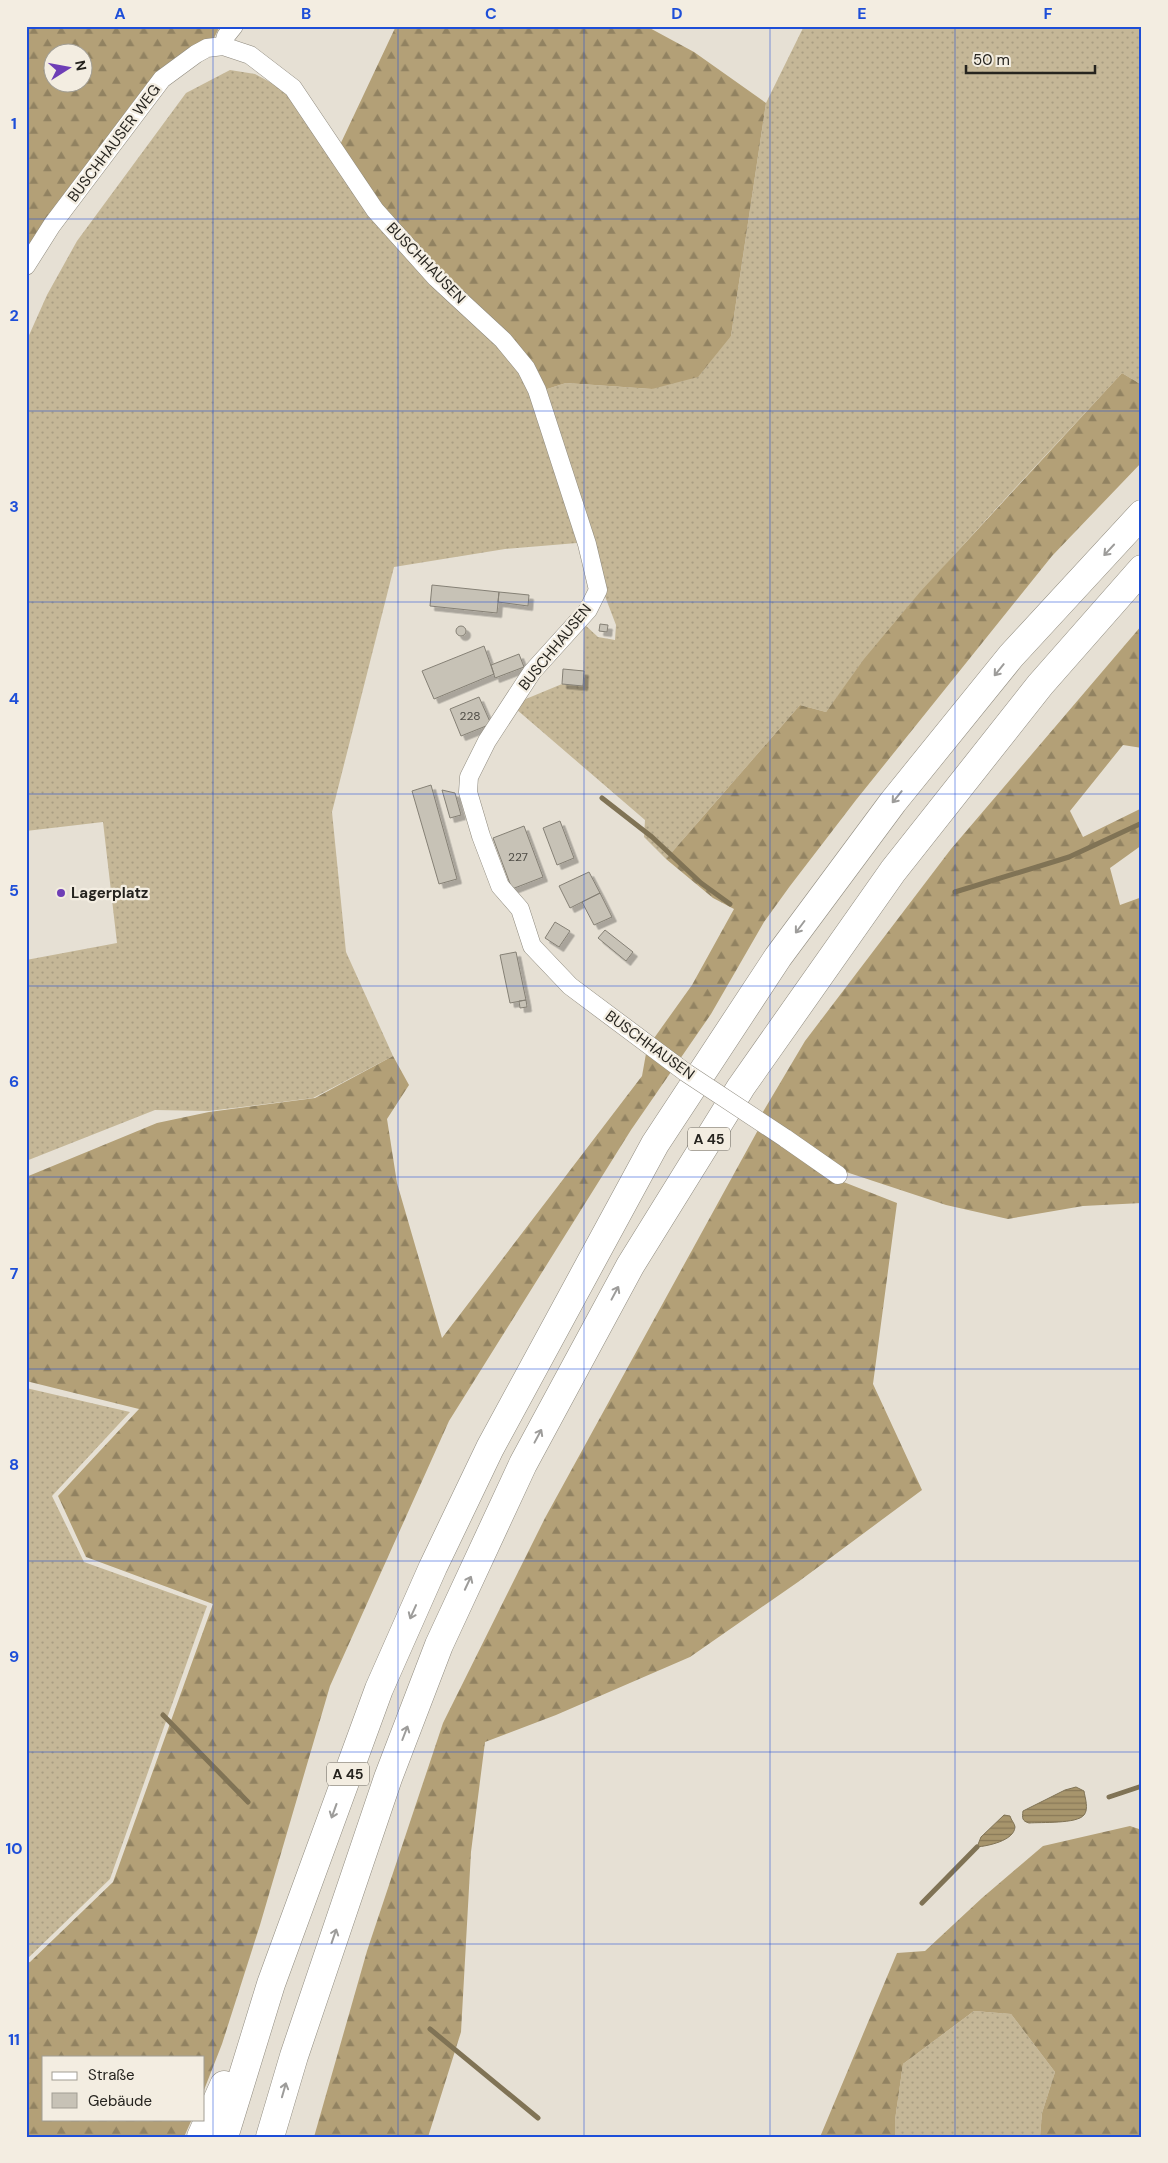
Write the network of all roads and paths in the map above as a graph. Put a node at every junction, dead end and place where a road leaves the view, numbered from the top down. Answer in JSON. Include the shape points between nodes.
{"nodes":[{"id":1,"x":234,"y":26,"type":"edge"},
{"id":2,"x":223,"y":46,"type":"junction"},
{"id":3,"x":26,"y":266,"type":"edge"},
{"id":4,"x":1142,"y":514,"type":"edge"},
{"id":5,"x":1142,"y":568,"type":"edge"},
{"id":6,"x":838,"y":1175,"type":"dead end"},
{"id":7,"x":271,"y":1984,"type":"junction"},
{"id":8,"x":201,"y":2137,"type":"edge"},
{"id":9,"x":224,"y":2137,"type":"edge"},
{"id":10,"x":270,"y":2137,"type":"edge"}],
"edges":[{"from":1,"to":2,"type":"street"},
{"from":2,"to":3,"type":"street","name":"BUSCHHAUSER WEG","via":[[207,48],[162,79],[52,225]]},
{"from":2,"to":6,"type":"street","name":"BUSCHHAUSEN","bridge":true,"via":[[250,55],[293,88],[375,210],[436,278],[504,340],[526,368],[537,390],[587,544],[598,590],[588,610],[532,672],[487,741],[469,777],[468,792],[500,886],[520,909],[532,946],[570,986],[685,1072]]},
{"from":4,"to":7,"type":"highway","number":"A 45","one_way":true,"via":[[1011,656],[893,802],[778,957],[655,1144],[490,1448],[433,1567],[379,1689]]},
{"from":10,"to":5,"type":"highway","number":"A 45","one_way":true,"via":[[388,1778],[439,1645],[523,1464],[630,1266],[741,1087],[893,871],[1040,685]]},
{"from":7,"to":8,"type":"highway","number":"A 45"},
{"from":7,"to":9,"type":"highway","number":"A 45"}]}
